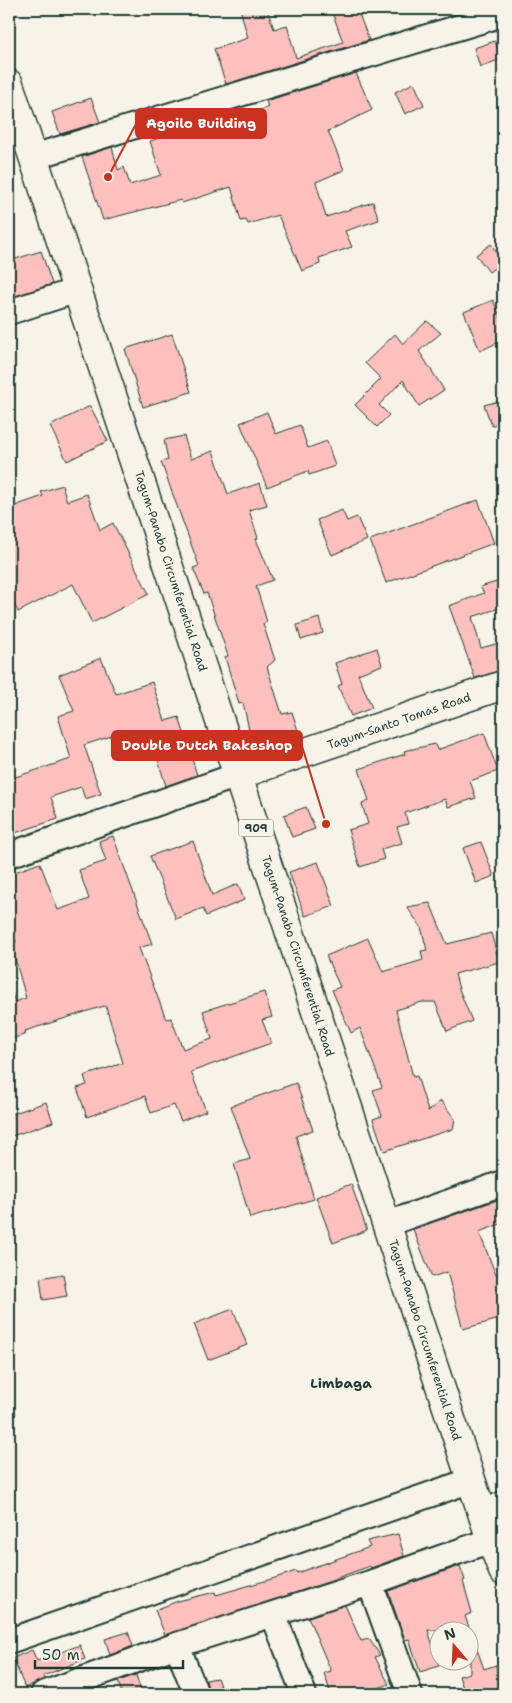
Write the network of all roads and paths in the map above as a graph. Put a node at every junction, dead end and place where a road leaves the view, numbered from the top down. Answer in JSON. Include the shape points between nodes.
{"nodes":[{"id":1,"x":503,"y":14,"type":"edge"},
{"id":2,"x":9,"y":84,"type":"edge"},
{"id":3,"x":33,"y":157,"type":"junction"},
{"id":4,"x":78,"y":290,"type":"junction"},
{"id":5,"x":9,"y":312,"type":"edge"},
{"id":6,"x":503,"y":685,"type":"edge"},
{"id":7,"x":238,"y":775,"type":"junction"},
{"id":8,"x":9,"y":855,"type":"edge"},
{"id":9,"x":503,"y":1184,"type":"edge"},
{"id":10,"x":387,"y":1224,"type":"junction"},
{"id":11,"x":472,"y":1480,"type":"junction"},
{"id":12,"x":493,"y":1508,"type":"edge"},
{"id":13,"x":491,"y":1540,"type":"junction"},
{"id":14,"x":503,"y":1571,"type":"edge"},
{"id":15,"x":370,"y":1583,"type":"junction"},
{"id":16,"x":273,"y":1614,"type":"junction"},
{"id":17,"x":9,"y":1641,"type":"edge"},
{"id":18,"x":177,"y":1645,"type":"junction"},
{"id":19,"x":94,"y":1686,"type":"edge"},
{"id":20,"x":43,"y":1694,"type":"edge"},
{"id":21,"x":196,"y":1694,"type":"edge"},
{"id":22,"x":304,"y":1694,"type":"edge"},
{"id":23,"x":410,"y":1694,"type":"edge"}],
"edges":[{"from":1,"to":3,"type":"street"},
{"from":2,"to":3,"type":"main road","name":"Tagum-Panabo Circumferential Road","number":"909"},
{"from":3,"to":4,"type":"main road","name":"Tagum-Panabo Circumferential Road","number":"909"},
{"from":4,"to":5,"type":"street"},
{"from":4,"to":7,"type":"main road","name":"Tagum-Panabo Circumferential Road","number":"909"},
{"from":6,"to":7,"type":"main road","name":"Tagum-Santo Tomas Road"},
{"from":7,"to":8,"type":"street"},
{"from":7,"to":10,"type":"main road","name":"Tagum-Panabo Circumferential Road","number":"909"},
{"from":9,"to":10,"type":"street"},
{"from":10,"to":11,"type":"main road","name":"Tagum-Panabo Circumferential Road","number":"909"},
{"from":11,"to":12,"type":"main road","name":"Tagum-Panabo Circumferential Road","number":"909"},
{"from":11,"to":17,"type":"street"},
{"from":12,"to":13,"type":"main road","name":"Tagum-Panabo Circumferential Road","number":"909"},
{"from":13,"to":14,"type":"main road","name":"Tagum-Panabo Circumferential Road","number":"909"},
{"from":13,"to":15,"type":"street"},
{"from":15,"to":16,"type":"street"},
{"from":15,"to":23,"type":"street"},
{"from":16,"to":18,"type":"street"},
{"from":16,"to":22,"type":"street"},
{"from":18,"to":19,"type":"street"},
{"from":18,"to":21,"type":"street"},
{"from":19,"to":20,"type":"street"}]}
